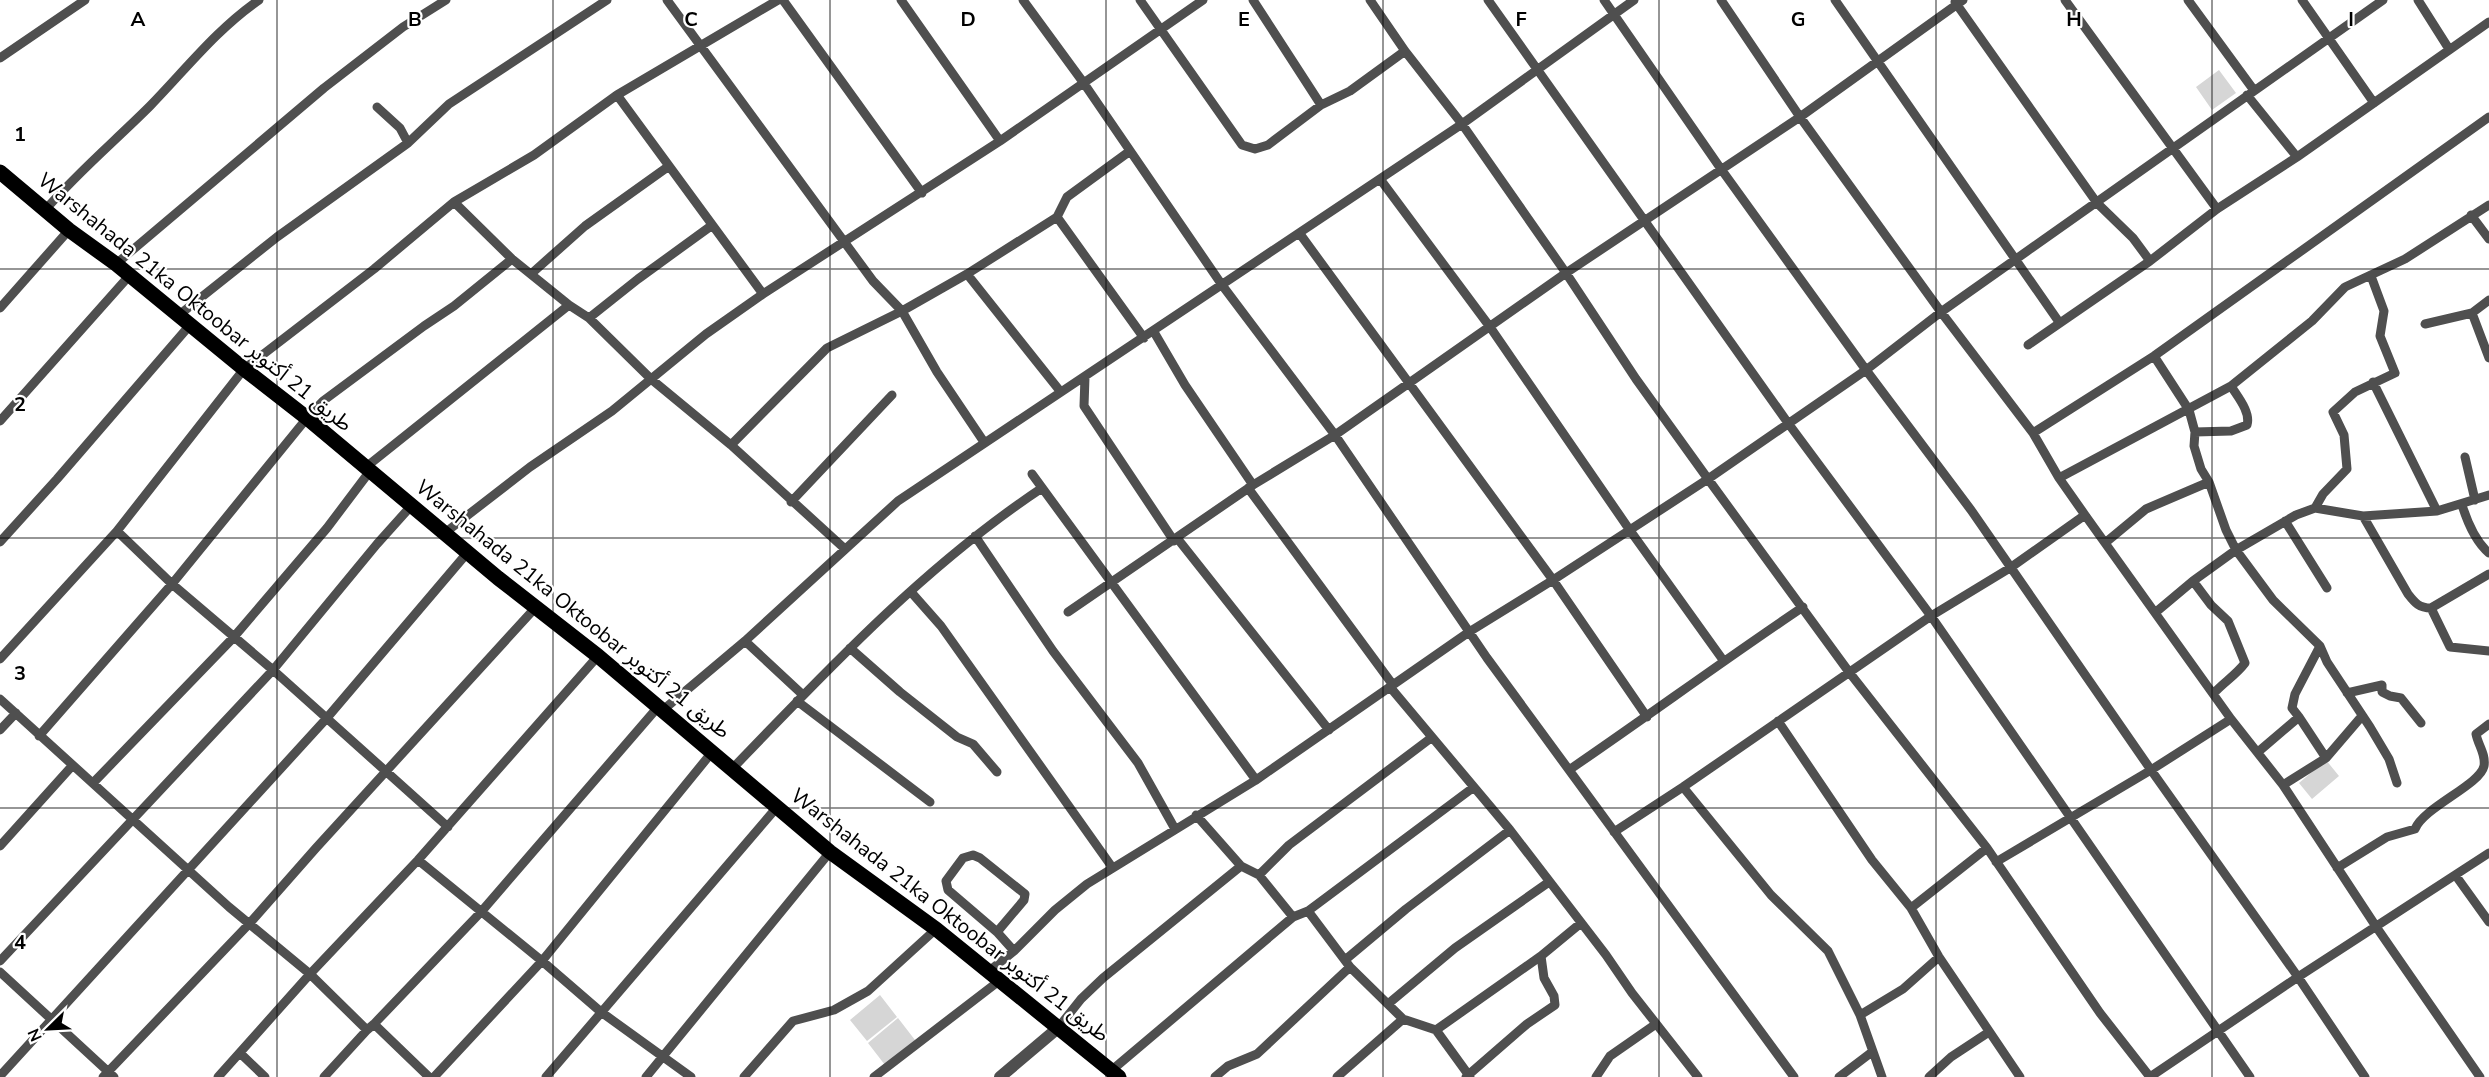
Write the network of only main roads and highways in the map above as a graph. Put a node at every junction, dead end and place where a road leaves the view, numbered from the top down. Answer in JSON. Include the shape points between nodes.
{"nodes":[{"id":1,"x":0,"y":172,"type":"edge"},
{"id":2,"x":1116,"y":1073,"type":"edge"}],
"edges":[{"from":1,"to":2,"type":"main road","name":"Warshahada 21ka Oktoobar طريق 21 أكتوبر","via":[[598,656],[830,852],[936,929]]}]}
